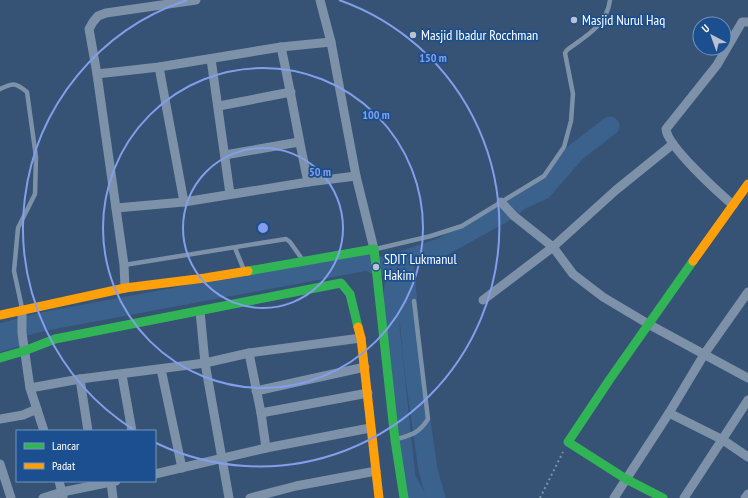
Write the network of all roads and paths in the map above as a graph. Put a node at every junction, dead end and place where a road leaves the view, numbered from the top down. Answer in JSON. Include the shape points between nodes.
{"nodes":[{"id":1,"x":196,"y":0,"type":"edge"},
{"id":2,"x":320,"y":0,"type":"edge"},
{"id":3,"x":610,"y":0,"type":"edge"},
{"id":4,"x":748,"y":22,"type":"edge"},
{"id":5,"x":331,"y":42,"type":"junction"},
{"id":6,"x":281,"y":47,"type":"junction"},
{"id":7,"x":211,"y":59,"type":"junction"},
{"id":8,"x":159,"y":67,"type":"junction"},
{"id":9,"x":98,"y":74,"type":"junction"},
{"id":10,"x":0,"y":90,"type":"edge"},
{"id":11,"x":291,"y":92,"type":"junction"},
{"id":12,"x":218,"y":106,"type":"junction"},
{"id":13,"x":299,"y":142,"type":"junction"},
{"id":14,"x":673,"y":144,"type":"junction"},
{"id":15,"x":225,"y":155,"type":"junction"},
{"id":16,"x":356,"y":176,"type":"junction"},
{"id":17,"x":308,"y":182,"type":"junction"},
{"id":18,"x":748,"y":184,"type":"edge"},
{"id":19,"x":230,"y":194,"type":"junction"},
{"id":20,"x":184,"y":202,"type":"junction"},
{"id":21,"x":504,"y":205,"type":"junction"},
{"id":22,"x":733,"y":205,"type":"junction"},
{"id":23,"x":116,"y":208,"type":"junction"},
{"id":24,"x":553,"y":247,"type":"junction"},
{"id":25,"x":235,"y":248,"type":"junction"},
{"id":26,"x":374,"y":249,"type":"junction"},
{"id":27,"x":304,"y":261,"type":"junction"},
{"id":28,"x":124,"y":265,"type":"junction"},
{"id":29,"x":245,"y":271,"type":"junction"},
{"id":30,"x":125,"y":288,"type":"junction"},
{"id":31,"x":748,"y":292,"type":"edge"},
{"id":32,"x":483,"y":300,"type":"dead end"},
{"id":33,"x":414,"y":301,"type":"dead end"},
{"id":34,"x":200,"y":311,"type":"junction"},
{"id":35,"x":22,"y":313,"type":"junction"},
{"id":36,"x":0,"y":315,"type":"edge"},
{"id":37,"x":650,"y":325,"type":"junction"},
{"id":38,"x":361,"y":338,"type":"junction"},
{"id":39,"x":24,"y":351,"type":"junction"},
{"id":40,"x":249,"y":353,"type":"junction"},
{"id":41,"x":705,"y":354,"type":"junction"},
{"id":42,"x":0,"y":358,"type":"edge"},
{"id":43,"x":205,"y":363,"type":"junction"},
{"id":44,"x":365,"y":367,"type":"junction"},
{"id":45,"x":162,"y":369,"type":"junction"},
{"id":46,"x":122,"y":375,"type":"junction"},
{"id":47,"x":748,"y":378,"type":"edge"},
{"id":48,"x":80,"y":379,"type":"junction"},
{"id":49,"x":30,"y":388,"type":"junction"},
{"id":50,"x":256,"y":391,"type":"junction"},
{"id":51,"x":368,"y":393,"type":"junction"},
{"id":52,"x":748,"y":400,"type":"edge"},
{"id":53,"x":37,"y":409,"type":"junction"},
{"id":54,"x":261,"y":413,"type":"junction"},
{"id":55,"x":669,"y":413,"type":"junction"},
{"id":56,"x":0,"y":419,"type":"edge"},
{"id":57,"x":370,"y":428,"type":"junction"},
{"id":58,"x":44,"y":430,"type":"edge"},
{"id":59,"x":88,"y":430,"type":"edge"},
{"id":60,"x":132,"y":430,"type":"edge"},
{"id":61,"x":395,"y":440,"type":"junction"},
{"id":62,"x":723,"y":440,"type":"junction"},
{"id":63,"x":568,"y":442,"type":"junction"},
{"id":64,"x":266,"y":448,"type":"junction"},
{"id":65,"x":748,"y":457,"type":"edge"},
{"id":66,"x":222,"y":458,"type":"junction"},
{"id":67,"x":0,"y":464,"type":"edge"},
{"id":68,"x":182,"y":468,"type":"junction"},
{"id":69,"x":376,"y":471,"type":"junction"},
{"id":70,"x":156,"y":474,"type":"edge"},
{"id":71,"x":626,"y":479,"type":"junction"},
{"id":72,"x":59,"y":482,"type":"edge"},
{"id":73,"x":113,"y":482,"type":"edge"},
{"id":74,"x":96,"y":483,"type":"edge"},
{"id":75,"x":748,"y":494,"type":"edge"},
{"id":76,"x":63,"y":495,"type":"edge"},
{"id":77,"x":12,"y":498,"type":"edge"},
{"id":78,"x":43,"y":498,"type":"edge"},
{"id":79,"x":113,"y":498,"type":"edge"},
{"id":80,"x":229,"y":498,"type":"edge"},
{"id":81,"x":250,"y":498,"type":"edge"},
{"id":82,"x":379,"y":498,"type":"edge"},
{"id":83,"x":404,"y":498,"type":"edge"},
{"id":84,"x":540,"y":498,"type":"edge"},
{"id":85,"x":614,"y":498,"type":"edge"},
{"id":86,"x":663,"y":498,"type":"edge"},
{"id":87,"x":684,"y":498,"type":"edge"},
{"id":88,"x":745,"y":498,"type":"edge"}],
"edges":[{"from":1,"to":9,"type":"street","via":[[98,16],[90,29]]},
{"from":2,"to":5,"type":"street"},
{"from":3,"to":21,"type":"lane","via":[[604,18],[595,30],[565,53],[573,94],[564,147],[544,176]]},
{"from":4,"to":14,"type":"street","via":[[742,22],[717,65],[666,129],[667,136]]},
{"from":5,"to":6,"type":"street"},
{"from":5,"to":16,"type":"street"},
{"from":6,"to":7,"type":"street"},
{"from":6,"to":11,"type":"street"},
{"from":7,"to":8,"type":"street"},
{"from":7,"to":12,"type":"street"},
{"from":8,"to":9,"type":"street"},
{"from":8,"to":20,"type":"street"},
{"from":9,"to":23,"type":"street"},
{"from":10,"to":35,"type":"lane","via":[[11,84],[18,85],[27,92],[36,157],[35,194],[18,228],[14,271]]},
{"from":11,"to":12,"type":"street"},
{"from":11,"to":13,"type":"street"},
{"from":12,"to":15,"type":"street"},
{"from":13,"to":15,"type":"street"},
{"from":13,"to":17,"type":"street"},
{"from":14,"to":22,"type":"street"},
{"from":14,"to":24,"type":"street","via":[[616,190]]},
{"from":15,"to":19,"type":"street"},
{"from":16,"to":17,"type":"street"},
{"from":16,"to":26,"type":"street"},
{"from":17,"to":19,"type":"street"},
{"from":18,"to":22,"type":"street"},
{"from":19,"to":20,"type":"street"},
{"from":20,"to":23,"type":"street"},
{"from":21,"to":24,"type":"street"},
{"from":21,"to":26,"type":"lane","via":[[462,226]]},
{"from":22,"to":37,"type":"street"},
{"from":23,"to":28,"type":"street"},
{"from":24,"to":32,"type":"street"},
{"from":24,"to":37,"type":"street","via":[[573,274],[604,297]]},
{"from":25,"to":27,"type":"lane","via":[[286,239]]},
{"from":25,"to":28,"type":"lane"},
{"from":25,"to":29,"type":"lane"},
{"from":26,"to":27,"type":"street"},
{"from":26,"to":61,"type":"street"},
{"from":27,"to":29,"type":"street"},
{"from":28,"to":30,"type":"street"},
{"from":29,"to":30,"type":"street"},
{"from":30,"to":35,"type":"street"},
{"from":31,"to":41,"type":"street"},
{"from":33,"to":61,"type":"lane","via":[[428,419],[415,434]]},
{"from":34,"to":38,"type":"street","via":[[341,283],[350,294]]},
{"from":34,"to":39,"type":"street","via":[[55,339]]},
{"from":34,"to":43,"type":"street"},
{"from":35,"to":36,"type":"street"},
{"from":35,"to":39,"type":"street"},
{"from":37,"to":41,"type":"street"},
{"from":37,"to":63,"type":"street"},
{"from":38,"to":40,"type":"street"},
{"from":38,"to":44,"type":"street"},
{"from":39,"to":42,"type":"street"},
{"from":39,"to":49,"type":"street"},
{"from":40,"to":43,"type":"street"},
{"from":40,"to":50,"type":"street"},
{"from":41,"to":47,"type":"street"},
{"from":41,"to":55,"type":"street"},
{"from":43,"to":45,"type":"street"},
{"from":43,"to":66,"type":"street"},
{"from":44,"to":50,"type":"street"},
{"from":44,"to":51,"type":"street"},
{"from":45,"to":46,"type":"street"},
{"from":45,"to":68,"type":"street"},
{"from":46,"to":48,"type":"street"},
{"from":46,"to":60,"type":"street"},
{"from":48,"to":49,"type":"street"},
{"from":48,"to":59,"type":"street"},
{"from":49,"to":53,"type":"street"},
{"from":50,"to":54,"type":"street"},
{"from":51,"to":54,"type":"street"},
{"from":51,"to":57,"type":"street"},
{"from":52,"to":62,"type":"street"},
{"from":53,"to":56,"type":"street"},
{"from":53,"to":58,"type":"street"},
{"from":54,"to":64,"type":"street"},
{"from":55,"to":62,"type":"street"},
{"from":55,"to":71,"type":"street"},
{"from":57,"to":64,"type":"street"},
{"from":57,"to":69,"type":"street"},
{"from":61,"to":83,"type":"street"},
{"from":62,"to":65,"type":"street"},
{"from":62,"to":87,"type":"street"},
{"from":63,"to":71,"type":"street"},
{"from":63,"to":84,"type":"path"},
{"from":64,"to":66,"type":"street"},
{"from":66,"to":68,"type":"street"},
{"from":66,"to":80,"type":"street"},
{"from":67,"to":77,"type":"street"},
{"from":68,"to":70,"type":"street"},
{"from":69,"to":81,"type":"street","via":[[296,486]]},
{"from":69,"to":82,"type":"street"},
{"from":71,"to":85,"type":"street"},
{"from":71,"to":86,"type":"street"},
{"from":72,"to":76,"type":"street"},
{"from":73,"to":74,"type":"street"},
{"from":73,"to":79,"type":"street"},
{"from":74,"to":76,"type":"street"},
{"from":75,"to":88,"type":"street"},
{"from":76,"to":78,"type":"street"}]}
